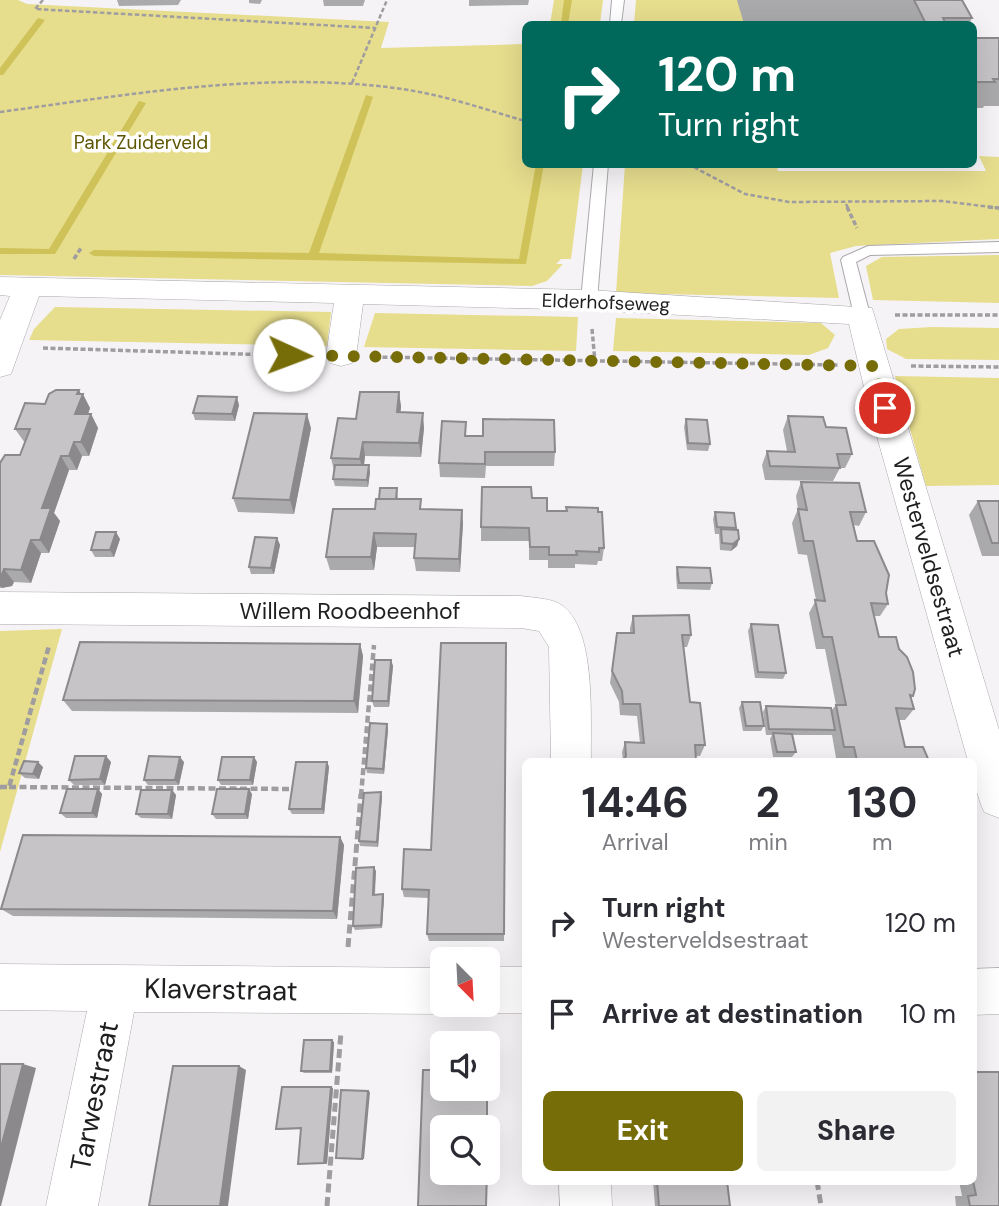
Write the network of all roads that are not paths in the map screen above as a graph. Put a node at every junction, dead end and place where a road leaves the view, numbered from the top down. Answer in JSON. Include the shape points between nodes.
{"nodes":[{"id":1,"x":618,"y":0,"type":"edge"},
{"id":2,"x":616,"y":21,"type":"edge"},
{"id":3,"x":601,"y":168,"type":"edge"},
{"id":4,"x":999,"y":247,"type":"edge"},
{"id":5,"x":14,"y":287,"type":"edge"},
{"id":6,"x":350,"y":295,"type":"junction"},
{"id":7,"x":589,"y":300,"type":"junction"},
{"id":8,"x":862,"y":315,"type":"junction"},
{"id":9,"x":341,"y":356,"type":"road end"},
{"id":10,"x":2,"y":357,"type":"edge"},
{"id":11,"x":0,"y":608,"type":"edge"},
{"id":12,"x":570,"y":758,"type":"edge"},
{"id":13,"x":999,"y":798,"type":"edge"},
{"id":14,"x":0,"y":987,"type":"edge"},
{"id":15,"x":115,"y":987,"type":"junction"},
{"id":16,"x":500,"y":990,"type":"edge"},
{"id":17,"x":522,"y":990,"type":"edge"},
{"id":18,"x":430,"y":991,"type":"edge"},
{"id":19,"x":977,"y":992,"type":"edge"},
{"id":20,"x":999,"y":992,"type":"edge"},
{"id":21,"x":585,"y":1185,"type":"edge"},
{"id":22,"x":72,"y":1206,"type":"edge"},
{"id":23,"x":586,"y":1206,"type":"edge"}],
"edges":[{"from":1,"to":2,"type":"lane"},
{"from":3,"to":7,"type":"lane"},
{"from":4,"to":8,"type":"lane","via":[[868,251],[848,261]]},
{"from":5,"to":6,"type":"street","name":"Elderhofseweg"},
{"from":5,"to":10,"type":"street"},
{"from":6,"to":7,"type":"street","name":"Elderhofseweg"},
{"from":6,"to":9,"type":"street"},
{"from":7,"to":8,"type":"street","name":"Elderhofseweg"},
{"from":8,"to":13,"type":"street","name":"Westerveldsestraat"},
{"from":11,"to":12,"type":"street","name":"Willem Roodbeenhof","via":[[521,612],[550,617],[568,643]]},
{"from":14,"to":15,"type":"street","name":"Klaverstraat"},
{"from":15,"to":18,"type":"street","name":"Klaverstraat"},
{"from":15,"to":22,"type":"street","name":"Tarwestraat"},
{"from":16,"to":17,"type":"street"},
{"from":19,"to":20,"type":"street"},
{"from":21,"to":23,"type":"street"}]}
